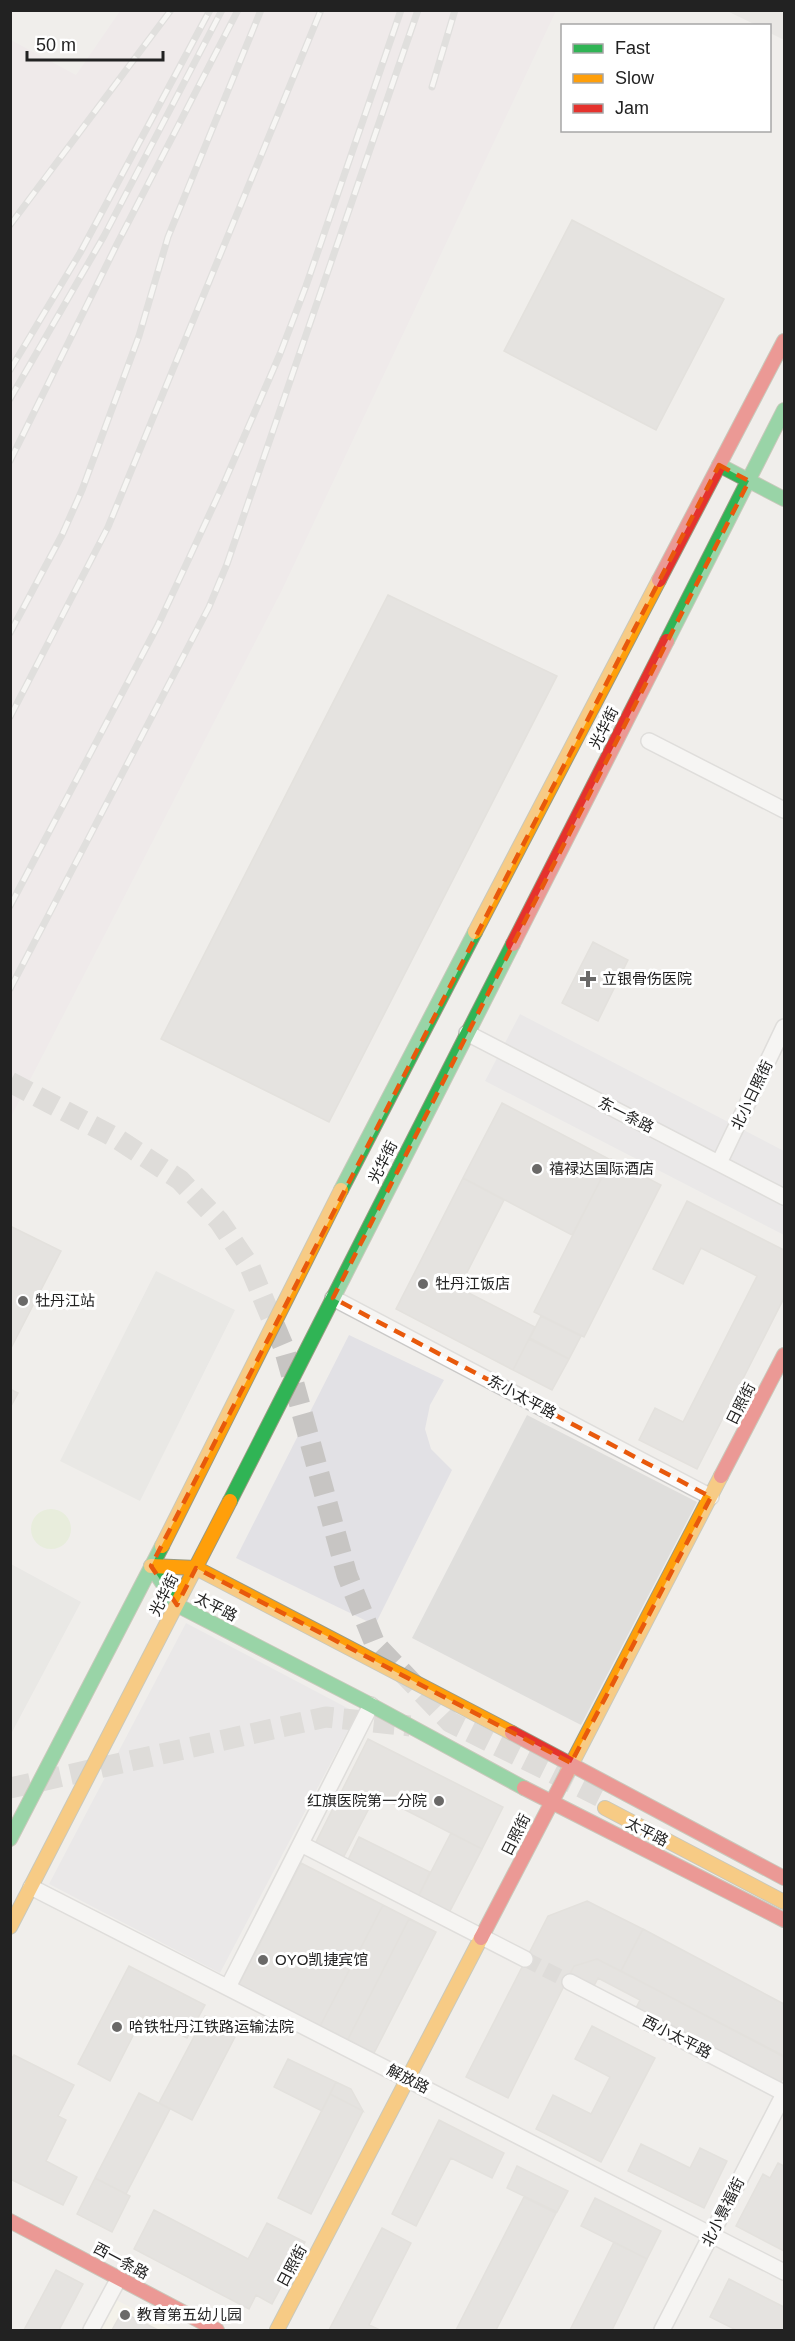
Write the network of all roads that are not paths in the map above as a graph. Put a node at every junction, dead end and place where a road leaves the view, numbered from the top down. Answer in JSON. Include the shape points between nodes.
{"nodes":[{"id":1,"x":784,"y":341,"type":"edge"},
{"id":2,"x":784,"y":410,"type":"edge"},
{"id":3,"x":719,"y":465,"type":"junction"},
{"id":4,"x":749,"y":481,"type":"junction"},
{"id":5,"x":784,"y":499,"type":"edge"},
{"id":6,"x":649,"y":741,"type":"dead end"},
{"id":7,"x":784,"y":810,"type":"edge"},
{"id":8,"x":784,"y":1027,"type":"edge"},
{"id":9,"x":467,"y":1033,"type":"junction"},
{"id":10,"x":718,"y":1163,"type":"junction"},
{"id":11,"x":784,"y":1197,"type":"edge"},
{"id":12,"x":333,"y":1298,"type":"junction"},
{"id":13,"x":784,"y":1355,"type":"edge"},
{"id":14,"x":711,"y":1497,"type":"junction"},
{"id":15,"x":151,"y":1566,"type":"junction"},
{"id":16,"x":196,"y":1568,"type":"junction"},
{"id":17,"x":177,"y":1605,"type":"junction"},
{"id":18,"x":372,"y":1705,"type":"junction"},
{"id":19,"x":571,"y":1763,"type":"junction"},
{"id":20,"x":551,"y":1802,"type":"junction"},
{"id":21,"x":10,"y":1839,"type":"edge"},
{"id":22,"x":301,"y":1844,"type":"junction"},
{"id":23,"x":784,"y":1878,"type":"edge"},
{"id":24,"x":31,"y":1887,"type":"junction"},
{"id":25,"x":784,"y":1893,"type":"edge"},
{"id":26,"x":784,"y":1902,"type":"edge"},
{"id":27,"x":784,"y":1920,"type":"edge"},
{"id":28,"x":10,"y":1927,"type":"edge"},
{"id":29,"x":482,"y":1937,"type":"junction"},
{"id":30,"x":525,"y":1959,"type":"tunnel mouth"},
{"id":31,"x":570,"y":1982,"type":"tunnel mouth"},
{"id":32,"x":228,"y":1987,"type":"junction"},
{"id":33,"x":408,"y":2079,"type":"junction"},
{"id":34,"x":784,"y":2093,"type":"edge"},
{"id":35,"x":10,"y":2221,"type":"edge"},
{"id":36,"x":712,"y":2235,"type":"junction"},
{"id":37,"x":784,"y":2272,"type":"edge"},
{"id":38,"x":118,"y":2278,"type":"junction"},
{"id":39,"x":91,"y":2331,"type":"edge"},
{"id":40,"x":217,"y":2331,"type":"edge"},
{"id":41,"x":277,"y":2331,"type":"edge"},
{"id":42,"x":662,"y":2331,"type":"edge"}],
"edges":[{"from":1,"to":3,"type":"main road","name":"光华街"},
{"from":2,"to":4,"type":"main road","name":"光华街"},
{"from":3,"to":4,"type":"main road"},
{"from":3,"to":15,"type":"main road","name":"光华街","via":[[360,1154]]},
{"from":4,"to":5,"type":"main road"},
{"from":4,"to":9,"type":"main road","name":"光华街"},
{"from":6,"to":7,"type":"street"},
{"from":8,"to":10,"type":"street","name":"北小日照街"},
{"from":9,"to":10,"type":"street","name":"东一条路"},
{"from":9,"to":12,"type":"main road","name":"光华街"},
{"from":10,"to":11,"type":"street","name":"东一条路"},
{"from":12,"to":14,"type":"street","name":"东小太平路"},
{"from":12,"to":16,"type":"main road","name":"光华街"},
{"from":13,"to":14,"type":"main road","name":"日照街"},
{"from":14,"to":19,"type":"main road","name":"日照街"},
{"from":15,"to":16,"type":"main road","name":"太平路"},
{"from":15,"to":17,"type":"main road","name":"太平路"},
{"from":15,"to":21,"type":"main road","name":"光华街"},
{"from":16,"to":17,"type":"main road","name":"光华街"},
{"from":16,"to":19,"type":"main road","name":"太平路"},
{"from":17,"to":18,"type":"main road","name":"太平路"},
{"from":17,"to":24,"type":"main road","name":"光华街"},
{"from":18,"to":20,"type":"main road","name":"太平路"},
{"from":18,"to":22,"type":"street"},
{"from":19,"to":20,"type":"main road","name":"日照街"},
{"from":19,"to":23,"type":"main road","name":"太平路"},
{"from":20,"to":27,"type":"main road","name":"太平路"},
{"from":20,"to":29,"type":"main road","name":"日照街"},
{"from":22,"to":29,"type":"street"},
{"from":22,"to":32,"type":"street"},
{"from":24,"to":28,"type":"main road","name":"光华街"},
{"from":24,"to":32,"type":"street","name":"解放路"},
{"from":25,"to":26,"type":"main road","via":[[607,1805]]},
{"from":29,"to":30,"type":"street"},
{"from":29,"to":33,"type":"main road","name":"日照街"},
{"from":31,"to":34,"type":"street","name":"西小太平路"},
{"from":32,"to":33,"type":"street","name":"解放路"},
{"from":33,"to":36,"type":"street","name":"解放路"},
{"from":33,"to":41,"type":"main road","name":"日照街"},
{"from":34,"to":36,"type":"street","name":"北小景福街"},
{"from":35,"to":38,"type":"main road","name":"西一条路"},
{"from":36,"to":37,"type":"street","name":"解放路"},
{"from":36,"to":42,"type":"street","name":"北小景福街"},
{"from":38,"to":39,"type":"street"},
{"from":38,"to":40,"type":"main road","name":"西一条路"}]}
